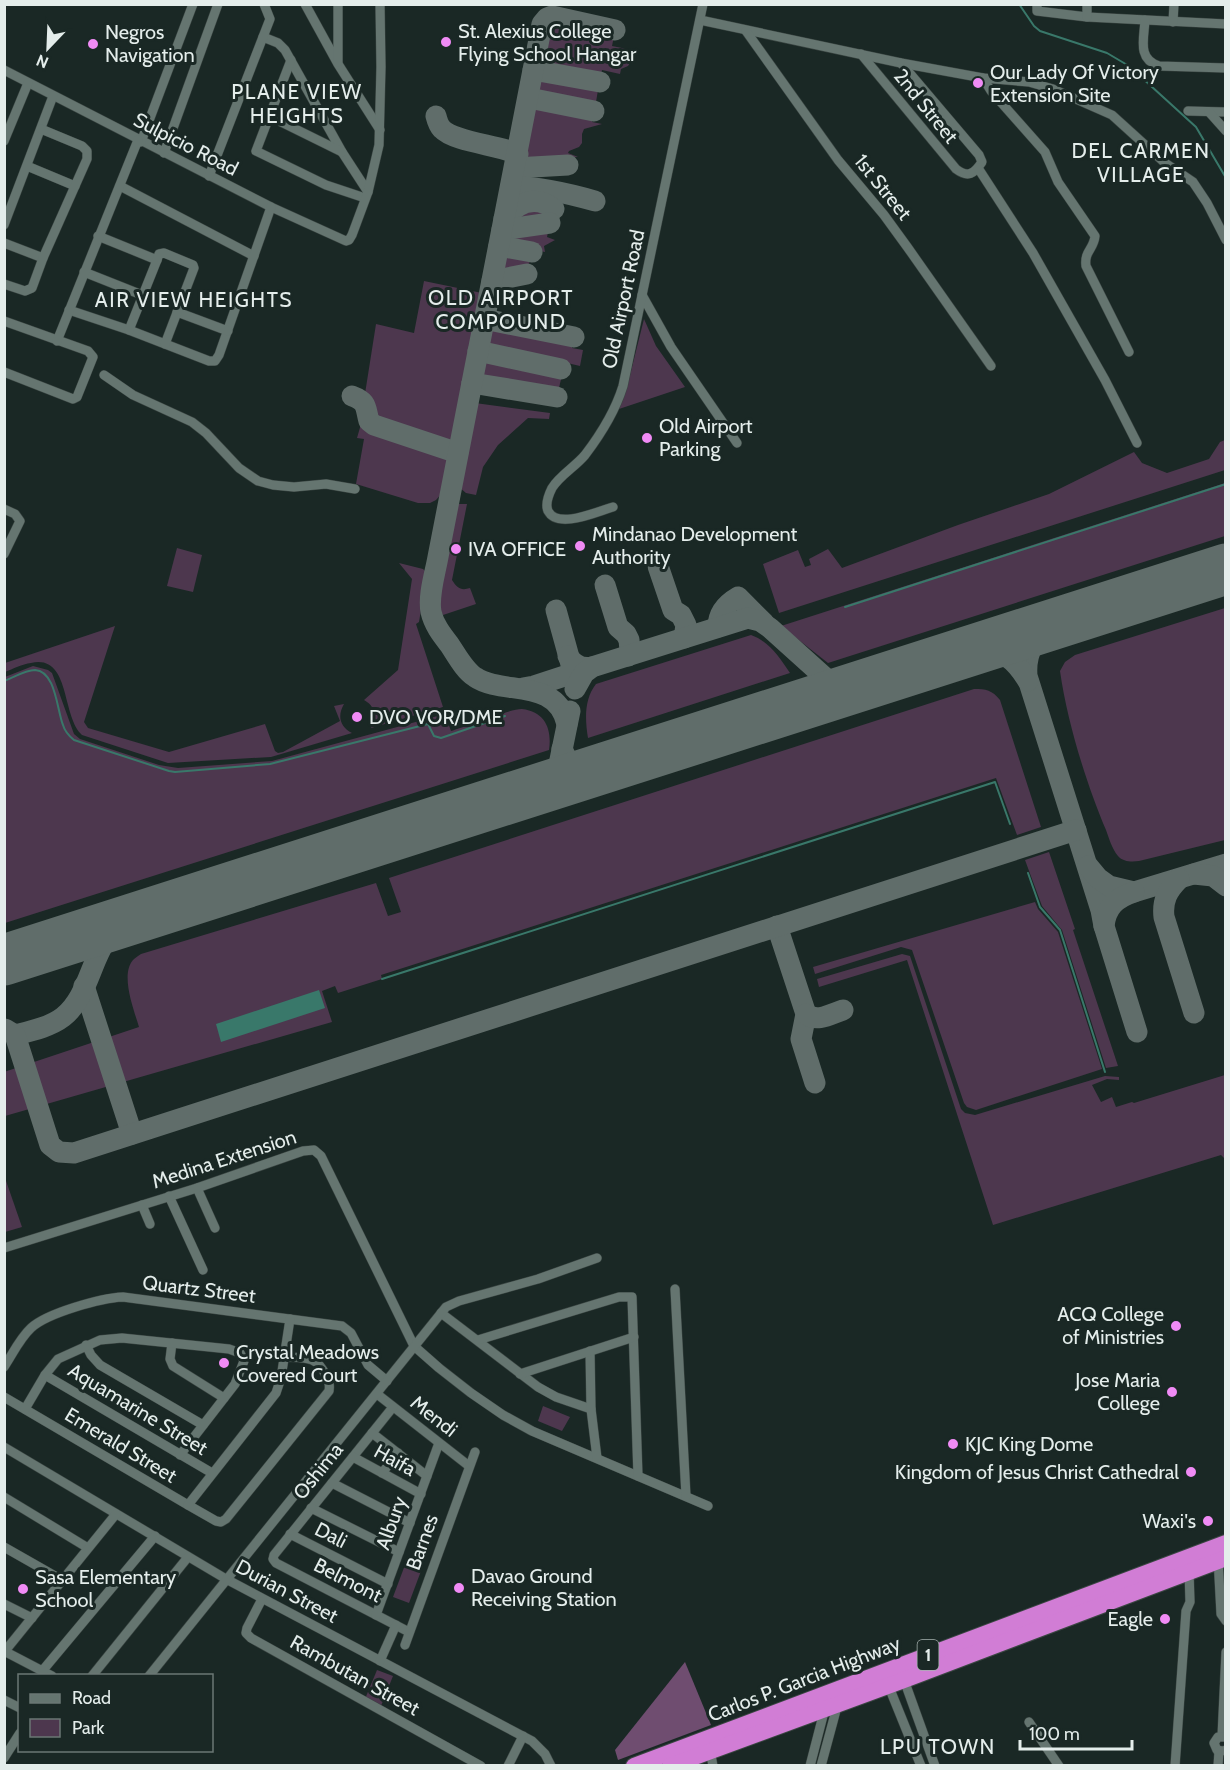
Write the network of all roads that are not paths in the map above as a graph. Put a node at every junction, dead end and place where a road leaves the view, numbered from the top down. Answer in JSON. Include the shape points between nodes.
{"nodes":[{"id":1,"x":194,"y":4,"type":"edge"},
{"id":2,"x":218,"y":4,"type":"edge"},
{"id":3,"x":264,"y":4,"type":"edge"},
{"id":4,"x":305,"y":4,"type":"edge"},
{"id":5,"x":338,"y":4,"type":"edge"},
{"id":6,"x":380,"y":4,"type":"edge"},
{"id":7,"x":703,"y":4,"type":"edge"},
{"id":8,"x":1087,"y":4,"type":"edge"},
{"id":9,"x":1174,"y":4,"type":"edge"},
{"id":10,"x":1037,"y":8,"type":"edge"},
{"id":11,"x":1087,"y":17,"type":"junction"},
{"id":12,"x":700,"y":20,"type":"junction"},
{"id":13,"x":1145,"y":21,"type":"junction"},
{"id":14,"x":1173,"y":22,"type":"junction"},
{"id":15,"x":1226,"y":24,"type":"edge"},
{"id":16,"x":746,"y":31,"type":"junction"},
{"id":17,"x":263,"y":37,"type":"junction"},
{"id":18,"x":861,"y":54,"type":"junction"},
{"id":19,"x":291,"y":60,"type":"junction"},
{"id":20,"x":901,"y":63,"type":"junction"},
{"id":21,"x":338,"y":64,"type":"junction"},
{"id":22,"x":1226,"y":68,"type":"edge"},
{"id":23,"x":4,"y":70,"type":"edge"},
{"id":24,"x":983,"y":78,"type":"junction"},
{"id":25,"x":28,"y":83,"type":"junction"},
{"id":26,"x":53,"y":96,"type":"junction"},
{"id":27,"x":1188,"y":111,"type":"dead end"},
{"id":28,"x":1209,"y":112,"type":"junction"},
{"id":29,"x":1226,"y":112,"type":"edge"},
{"id":30,"x":269,"y":116,"type":"junction"},
{"id":31,"x":41,"y":129,"type":"junction"},
{"id":32,"x":380,"y":130,"type":"junction"},
{"id":33,"x":1226,"y":131,"type":"edge"},
{"id":34,"x":4,"y":141,"type":"edge"},
{"id":35,"x":140,"y":141,"type":"junction"},
{"id":36,"x":342,"y":152,"type":"junction"},
{"id":37,"x":164,"y":153,"type":"junction"},
{"id":38,"x":27,"y":166,"type":"junction"},
{"id":39,"x":978,"y":168,"type":"junction"},
{"id":40,"x":209,"y":176,"type":"junction"},
{"id":41,"x":75,"y":186,"type":"junction"},
{"id":42,"x":120,"y":186,"type":"junction"},
{"id":43,"x":366,"y":195,"type":"junction"},
{"id":44,"x":271,"y":207,"type":"junction"},
{"id":45,"x":4,"y":225,"type":"edge"},
{"id":46,"x":98,"y":236,"type":"junction"},
{"id":47,"x":1226,"y":240,"type":"edge"},
{"id":48,"x":4,"y":243,"type":"edge"},
{"id":49,"x":254,"y":256,"type":"junction"},
{"id":50,"x":43,"y":258,"type":"junction"},
{"id":51,"x":157,"y":260,"type":"junction"},
{"id":52,"x":84,"y":273,"type":"junction"},
{"id":53,"x":4,"y":284,"type":"edge"},
{"id":54,"x":142,"y":295,"type":"junction"},
{"id":55,"x":642,"y":295,"type":"junction"},
{"id":56,"x":69,"y":310,"type":"junction"},
{"id":57,"x":177,"y":312,"type":"junction"},
{"id":58,"x":4,"y":321,"type":"edge"},
{"id":59,"x":129,"y":330,"type":"junction"},
{"id":60,"x":228,"y":331,"type":"junction"},
{"id":61,"x":57,"y":340,"type":"junction"},
{"id":62,"x":165,"y":344,"type":"junction"},
{"id":63,"x":1129,"y":352,"type":"dead end"},
{"id":64,"x":991,"y":366,"type":"dead end"},
{"id":65,"x":4,"y":372,"type":"edge"},
{"id":66,"x":104,"y":375,"type":"dead end"},
{"id":67,"x":737,"y":443,"type":"dead end"},
{"id":68,"x":1137,"y":443,"type":"dead end"},
{"id":69,"x":355,"y":489,"type":"dead end"},
{"id":70,"x":613,"y":507,"type":"dead end"},
{"id":71,"x":4,"y":509,"type":"edge"},
{"id":72,"x":8,"y":540,"type":"edge"},
{"id":73,"x":4,"y":554,"type":"edge"},
{"id":74,"x":197,"y":1188,"type":"junction"},
{"id":75,"x":169,"y":1196,"type":"junction"},
{"id":76,"x":142,"y":1204,"type":"junction"},
{"id":77,"x":150,"y":1224,"type":"dead end"},
{"id":78,"x":215,"y":1228,"type":"dead end"},
{"id":79,"x":4,"y":1248,"type":"edge"},
{"id":80,"x":597,"y":1258,"type":"dead end"},
{"id":81,"x":203,"y":1270,"type":"dead end"},
{"id":82,"x":675,"y":1289,"type":"dead end"},
{"id":83,"x":441,"y":1313,"type":"junction"},
{"id":84,"x":290,"y":1319,"type":"junction"},
{"id":85,"x":634,"y":1337,"type":"junction"},
{"id":86,"x":478,"y":1340,"type":"junction"},
{"id":87,"x":172,"y":1343,"type":"junction"},
{"id":88,"x":86,"y":1346,"type":"junction"},
{"id":89,"x":414,"y":1346,"type":"junction"},
{"id":90,"x":590,"y":1351,"type":"junction"},
{"id":91,"x":284,"y":1357,"type":"junction"},
{"id":92,"x":4,"y":1367,"type":"edge"},
{"id":93,"x":520,"y":1374,"type":"junction"},
{"id":94,"x":45,"y":1375,"type":"junction"},
{"id":95,"x":387,"y":1381,"type":"junction"},
{"id":96,"x":377,"y":1394,"type":"junction"},
{"id":97,"x":4,"y":1397,"type":"edge"},
{"id":98,"x":224,"y":1398,"type":"junction"},
{"id":99,"x":393,"y":1407,"type":"junction"},
{"id":100,"x":25,"y":1409,"type":"junction"},
{"id":101,"x":591,"y":1409,"type":"junction"},
{"id":102,"x":203,"y":1425,"type":"junction"},
{"id":103,"x":372,"y":1432,"type":"junction"},
{"id":104,"x":439,"y":1443,"type":"junction"},
{"id":105,"x":4,"y":1447,"type":"edge"},
{"id":106,"x":475,"y":1452,"type":"dead end"},
{"id":107,"x":398,"y":1453,"type":"junction"},
{"id":108,"x":180,"y":1455,"type":"junction"},
{"id":109,"x":353,"y":1457,"type":"junction"},
{"id":110,"x":597,"y":1458,"type":"junction"},
{"id":111,"x":469,"y":1466,"type":"junction"},
{"id":112,"x":212,"y":1473,"type":"junction"},
{"id":113,"x":382,"y":1473,"type":"junction"},
{"id":114,"x":427,"y":1476,"type":"junction"},
{"id":115,"x":639,"y":1476,"type":"junction"},
{"id":116,"x":332,"y":1483,"type":"junction"},
{"id":117,"x":421,"y":1494,"type":"junction"},
{"id":118,"x":686,"y":1496,"type":"junction"},
{"id":119,"x":4,"y":1497,"type":"edge"},
{"id":120,"x":188,"y":1505,"type":"junction"},
{"id":121,"x":708,"y":1506,"type":"dead end"},
{"id":122,"x":311,"y":1508,"type":"junction"},
{"id":123,"x":116,"y":1514,"type":"junction"},
{"id":124,"x":410,"y":1523,"type":"junction"},
{"id":125,"x":290,"y":1534,"type":"junction"},
{"id":126,"x":155,"y":1536,"type":"junction"},
{"id":127,"x":4,"y":1547,"type":"edge"},
{"id":128,"x":88,"y":1548,"type":"junction"},
{"id":129,"x":1222,"y":1551,"type":"edge"},
{"id":130,"x":399,"y":1552,"type":"junction"},
{"id":131,"x":188,"y":1557,"type":"junction"},
{"id":132,"x":273,"y":1559,"type":"joint"},
{"id":133,"x":1186,"y":1572,"type":"junction"},
{"id":134,"x":226,"y":1579,"type":"junction"},
{"id":135,"x":62,"y":1580,"type":"junction"},
{"id":136,"x":388,"y":1584,"type":"junction"},
{"id":137,"x":262,"y":1599,"type":"junction"},
{"id":138,"x":4,"y":1604,"type":"edge"},
{"id":139,"x":376,"y":1615,"type":"junction"},
{"id":140,"x":32,"y":1618,"type":"junction"},
{"id":141,"x":1226,"y":1621,"type":"edge"},
{"id":142,"x":396,"y":1625,"type":"junction"},
{"id":143,"x":409,"y":1632,"type":"junction"},
{"id":144,"x":405,"y":1645,"type":"dead end"},
{"id":145,"x":5,"y":1651,"type":"edge"},
{"id":146,"x":1226,"y":1652,"type":"edge"},
{"id":147,"x":380,"y":1661,"type":"junction"},
{"id":148,"x":43,"y":1670,"type":"junction"},
{"id":149,"x":49,"y":1674,"type":"edge"},
{"id":150,"x":94,"y":1674,"type":"edge"},
{"id":151,"x":151,"y":1674,"type":"edge"},
{"id":152,"x":893,"y":1676,"type":"junction"},
{"id":153,"x":829,"y":1699,"type":"junction"},
{"id":154,"x":4,"y":1700,"type":"edge"},
{"id":155,"x":18,"y":1707,"type":"edge"},
{"id":156,"x":1029,"y":1722,"type":"dead end"},
{"id":157,"x":742,"y":1732,"type":"junction"},
{"id":158,"x":18,"y":1736,"type":"edge"},
{"id":159,"x":523,"y":1736,"type":"junction"},
{"id":160,"x":1224,"y":1737,"type":"edge"},
{"id":161,"x":815,"y":1749,"type":"junction"},
{"id":162,"x":1222,"y":1750,"type":"edge"},
{"id":163,"x":825,"y":1751,"type":"junction"},
{"id":164,"x":6,"y":1753,"type":"edge"},
{"id":165,"x":712,"y":1758,"type":"edge"},
{"id":166,"x":934,"y":1762,"type":"edge"},
{"id":167,"x":481,"y":1766,"type":"edge"},
{"id":168,"x":508,"y":1766,"type":"edge"},
{"id":169,"x":551,"y":1766,"type":"edge"},
{"id":170,"x":634,"y":1766,"type":"edge"},
{"id":171,"x":670,"y":1766,"type":"edge"},
{"id":172,"x":810,"y":1766,"type":"edge"},
{"id":173,"x":821,"y":1766,"type":"edge"},
{"id":174,"x":921,"y":1766,"type":"edge"},
{"id":175,"x":1059,"y":1766,"type":"edge"},
{"id":176,"x":1175,"y":1766,"type":"edge"},
{"id":177,"x":1218,"y":1766,"type":"edge"}],
"edges":[{"from":1,"to":35,"type":"street"},
{"from":2,"to":37,"type":"street"},
{"from":3,"to":17,"type":"street","via":[[270,19]]},
{"from":4,"to":21,"type":"street"},
{"from":5,"to":21,"type":"street"},
{"from":6,"to":32,"type":"street"},
{"from":7,"to":12,"type":"street","name":"Old Airport Road"},
{"from":8,"to":11,"type":"street"},
{"from":9,"to":14,"type":"street"},
{"from":10,"to":11,"type":"street"},
{"from":11,"to":13,"type":"street"},
{"from":12,"to":16,"type":"street"},
{"from":12,"to":55,"type":"street","name":"Old Airport Road"},
{"from":13,"to":14,"type":"street"},
{"from":13,"to":22,"type":"street","via":[[1144,50],[1151,63]]},
{"from":14,"to":15,"type":"street"},
{"from":16,"to":18,"type":"street"},
{"from":16,"to":64,"type":"street","name":"1st Street"},
{"from":17,"to":19,"type":"street","via":[[282,46]]},
{"from":17,"to":40,"type":"street"},
{"from":18,"to":20,"type":"street"},
{"from":18,"to":39,"type":"street","name":"2nd Street","via":[[946,159],[960,172],[968,174]]},
{"from":19,"to":30,"type":"street"},
{"from":19,"to":36,"type":"street"},
{"from":20,"to":24,"type":"street"},
{"from":20,"to":39,"type":"street","via":[[981,158]]},
{"from":21,"to":32,"type":"street"},
{"from":23,"to":25,"type":"street","name":"Sulpicio Road"},
{"from":24,"to":47,"type":"street","via":[[1042,85],[1112,115],[1165,163],[1193,182]]},
{"from":24,"to":63,"type":"street","via":[[1046,152],[1058,182],[1095,236],[1085,258],[1086,266]]},
{"from":25,"to":26,"type":"street","name":"Sulpicio Road"},
{"from":25,"to":34,"type":"street"},
{"from":26,"to":31,"type":"street"},
{"from":26,"to":35,"type":"street","name":"Sulpicio Road"},
{"from":27,"to":28,"type":"street"},
{"from":28,"to":29,"type":"street"},
{"from":28,"to":33,"type":"street"},
{"from":30,"to":36,"type":"street"},
{"from":30,"to":43,"type":"street","via":[[256,151],[326,185]]},
{"from":31,"to":38,"type":"street"},
{"from":31,"to":41,"type":"street","via":[[82,146],[87,152]]},
{"from":32,"to":43,"type":"street"},
{"from":35,"to":37,"type":"street","name":"Sulpicio Road"},
{"from":35,"to":42,"type":"street"},
{"from":36,"to":43,"type":"street"},
{"from":37,"to":40,"type":"street","name":"Sulpicio Road"},
{"from":38,"to":41,"type":"street"},
{"from":38,"to":45,"type":"street"},
{"from":39,"to":68,"type":"street","via":[[1033,253]]},
{"from":40,"to":44,"type":"street","name":"Sulpicio Road"},
{"from":41,"to":50,"type":"street"},
{"from":42,"to":46,"type":"street"},
{"from":42,"to":49,"type":"street"},
{"from":43,"to":44,"type":"street","name":"Sulpicio Road","via":[[349,240]]},
{"from":44,"to":49,"type":"street"},
{"from":46,"to":51,"type":"street"},
{"from":46,"to":52,"type":"street"},
{"from":48,"to":50,"type":"street"},
{"from":49,"to":60,"type":"street"},
{"from":50,"to":53,"type":"street","via":[[32,288],[22,290]]},
{"from":51,"to":54,"type":"street"},
{"from":51,"to":57,"type":"street","via":[[164,253],[193,265]]},
{"from":52,"to":54,"type":"street"},
{"from":52,"to":56,"type":"street"},
{"from":54,"to":59,"type":"street"},
{"from":55,"to":67,"type":"street","via":[[666,338]]},
{"from":55,"to":70,"type":"street","name":"Old Airport Road","via":[[614,410],[583,458],[556,484],[547,506],[552,516],[565,520]]},
{"from":56,"to":59,"type":"street"},
{"from":56,"to":61,"type":"street"},
{"from":57,"to":60,"type":"street"},
{"from":57,"to":62,"type":"street"},
{"from":58,"to":61,"type":"street"},
{"from":59,"to":62,"type":"street"},
{"from":60,"to":62,"type":"street","via":[[217,359],[212,362]]},
{"from":61,"to":65,"type":"street","via":[[88,351],[93,357],[77,397],[70,398]]},
{"from":66,"to":69,"type":"street","via":[[133,395],[192,422],[258,481],[294,487],[326,484]]},
{"from":71,"to":72,"type":"street","via":[[20,518]]},
{"from":72,"to":73,"type":"street"},
{"from":74,"to":75,"type":"street","name":"Medina Extension"},
{"from":74,"to":78,"type":"street"},
{"from":74,"to":89,"type":"street","name":"Medina Extension","via":[[308,1149],[318,1152]]},
{"from":75,"to":76,"type":"street","name":"Medina Extension"},
{"from":75,"to":81,"type":"street"},
{"from":76,"to":77,"type":"street"},
{"from":76,"to":79,"type":"street","name":"Medina Extension"},
{"from":80,"to":83,"type":"street","via":[[459,1301]]},
{"from":82,"to":118,"type":"street"},
{"from":83,"to":86,"type":"street"},
{"from":83,"to":89,"type":"street"},
{"from":84,"to":91,"type":"street"},
{"from":84,"to":92,"type":"street","name":"Quartz Street","via":[[108,1298],[35,1325]]},
{"from":84,"to":95,"type":"street","name":"Quartz Street","via":[[336,1324],[347,1329],[368,1365]]},
{"from":85,"to":86,"type":"street","via":[[633,1299],[628,1296]]},
{"from":85,"to":90,"type":"street"},
{"from":85,"to":115,"type":"street"},
{"from":86,"to":93,"type":"street"},
{"from":87,"to":88,"type":"street","via":[[122,1338]]},
{"from":87,"to":98,"type":"street","via":[[173,1366]]},
{"from":87,"to":98,"type":"street","via":[[240,1353],[241,1371]]},
{"from":88,"to":94,"type":"street","via":[[58,1359]]},
{"from":88,"to":102,"type":"street","via":[[100,1365]]},
{"from":89,"to":95,"type":"street"},
{"from":89,"to":110,"type":"street","via":[[503,1415]]},
{"from":90,"to":93,"type":"street"},
{"from":90,"to":101,"type":"street"},
{"from":91,"to":112,"type":"street","via":[[276,1393]]},
{"from":91,"to":120,"type":"street","name":"Emerald Street","via":[[318,1362],[329,1391],[221,1522]]},
{"from":93,"to":101,"type":"street","via":[[556,1397]]},
{"from":94,"to":100,"type":"street"},
{"from":94,"to":108,"type":"street","name":"Aquamarine Street"},
{"from":95,"to":96,"type":"street"},
{"from":96,"to":99,"type":"street","name":"Mendi"},
{"from":96,"to":134,"type":"street"},
{"from":97,"to":100,"type":"street","name":"Emerald Street"},
{"from":98,"to":102,"type":"street"},
{"from":99,"to":103,"type":"street","name":"Oshima"},
{"from":99,"to":104,"type":"street","name":"Mendi"},
{"from":100,"to":120,"type":"street","name":"Emerald Street"},
{"from":101,"to":110,"type":"street"},
{"from":102,"to":108,"type":"street"},
{"from":103,"to":107,"type":"street"},
{"from":103,"to":109,"type":"street","name":"Oshima"},
{"from":104,"to":111,"type":"street","name":"Mendi"},
{"from":104,"to":114,"type":"street","name":"Albury"},
{"from":105,"to":123,"type":"street","name":"Durian Street"},
{"from":106,"to":111,"type":"street","name":"Barnes"},
{"from":107,"to":113,"type":"street"},
{"from":107,"to":114,"type":"street"},
{"from":108,"to":112,"type":"street","name":"Aquamarine Street"},
{"from":109,"to":113,"type":"street","name":"Haifa"},
{"from":109,"to":116,"type":"street","name":"Oshima"},
{"from":110,"to":115,"type":"street"},
{"from":111,"to":143,"type":"street","name":"Barnes"},
{"from":112,"to":120,"type":"street"},
{"from":113,"to":117,"type":"street","name":"Haifa"},
{"from":114,"to":117,"type":"street","name":"Albury"},
{"from":115,"to":118,"type":"street"},
{"from":116,"to":122,"type":"street","name":"Oshima"},
{"from":116,"to":124,"type":"street"},
{"from":117,"to":124,"type":"street","name":"Albury"},
{"from":118,"to":121,"type":"street"},
{"from":119,"to":128,"type":"street"},
{"from":122,"to":125,"type":"street","name":"Oshima"},
{"from":122,"to":130,"type":"street"},
{"from":123,"to":126,"type":"street","name":"Durian Street"},
{"from":123,"to":128,"type":"street"},
{"from":124,"to":130,"type":"street","name":"Albury"},
{"from":125,"to":132,"type":"street","name":"Oshima"},
{"from":125,"to":136,"type":"street","name":"Dali"},
{"from":126,"to":131,"type":"street","name":"Durian Street"},
{"from":126,"to":148,"type":"street"},
{"from":127,"to":135,"type":"street"},
{"from":128,"to":135,"type":"street"},
{"from":129,"to":133,"type":"highway","name":"Carlos P. Garcia Highway","number":"1"},
{"from":129,"to":141,"type":"street","via":[[1221,1614]]},
{"from":129,"to":152,"type":"highway","name":"Carlos P. Garcia Highway","number":"1"},
{"from":130,"to":136,"type":"street","name":"Albury"},
{"from":131,"to":134,"type":"street","name":"Durian Street"},
{"from":131,"to":150,"type":"street"},
{"from":132,"to":139,"type":"street","name":"Belmont"},
{"from":133,"to":152,"type":"highway","name":"Carlos P. Garcia Highway","number":"1"},
{"from":133,"to":176,"type":"street"},
{"from":134,"to":137,"type":"street","name":"Durian Street"},
{"from":134,"to":151,"type":"street"},
{"from":135,"to":140,"type":"street"},
{"from":136,"to":139,"type":"street","name":"Albury"},
{"from":137,"to":147,"type":"street","name":"Durian Street"},
{"from":137,"to":167,"type":"street","name":"Rambutan Street","via":[[247,1628],[246,1634],[251,1638]]},
{"from":138,"to":140,"type":"street"},
{"from":139,"to":142,"type":"street","name":"Belmont"},
{"from":140,"to":145,"type":"street"},
{"from":142,"to":143,"type":"street","name":"Belmont"},
{"from":142,"to":147,"type":"street"},
{"from":143,"to":144,"type":"street","name":"Barnes"},
{"from":145,"to":148,"type":"street"},
{"from":146,"to":160,"type":"street"},
{"from":147,"to":159,"type":"street","name":"Durian Street"},
{"from":148,"to":149,"type":"street"},
{"from":152,"to":153,"type":"highway","name":"Carlos P. Garcia Highway","number":"1"},
{"from":152,"to":166,"type":"street"},
{"from":152,"to":174,"type":"street"},
{"from":153,"to":157,"type":"highway","name":"Carlos P. Garcia Highway","number":"1"},
{"from":153,"to":161,"type":"street"},
{"from":153,"to":163,"type":"street"},
{"from":154,"to":155,"type":"street"},
{"from":156,"to":175,"type":"street"},
{"from":157,"to":165,"type":"highway","name":"Carlos P. Garcia Highway","number":"1"},
{"from":157,"to":170,"type":"highway","name":"Carlos P. Garcia Highway","number":"1"},
{"from":158,"to":164,"type":"street"},
{"from":159,"to":168,"type":"street"},
{"from":159,"to":169,"type":"street","name":"Durian Street","via":[[540,1747]]},
{"from":160,"to":162,"type":"street","via":[[1214,1741],[1215,1747]]},
{"from":161,"to":163,"type":"street"},
{"from":161,"to":172,"type":"street"},
{"from":162,"to":177,"type":"street"},
{"from":163,"to":173,"type":"street"},
{"from":165,"to":171,"type":"highway","name":"Carlos P. Garcia Highway","number":"1"}]}
